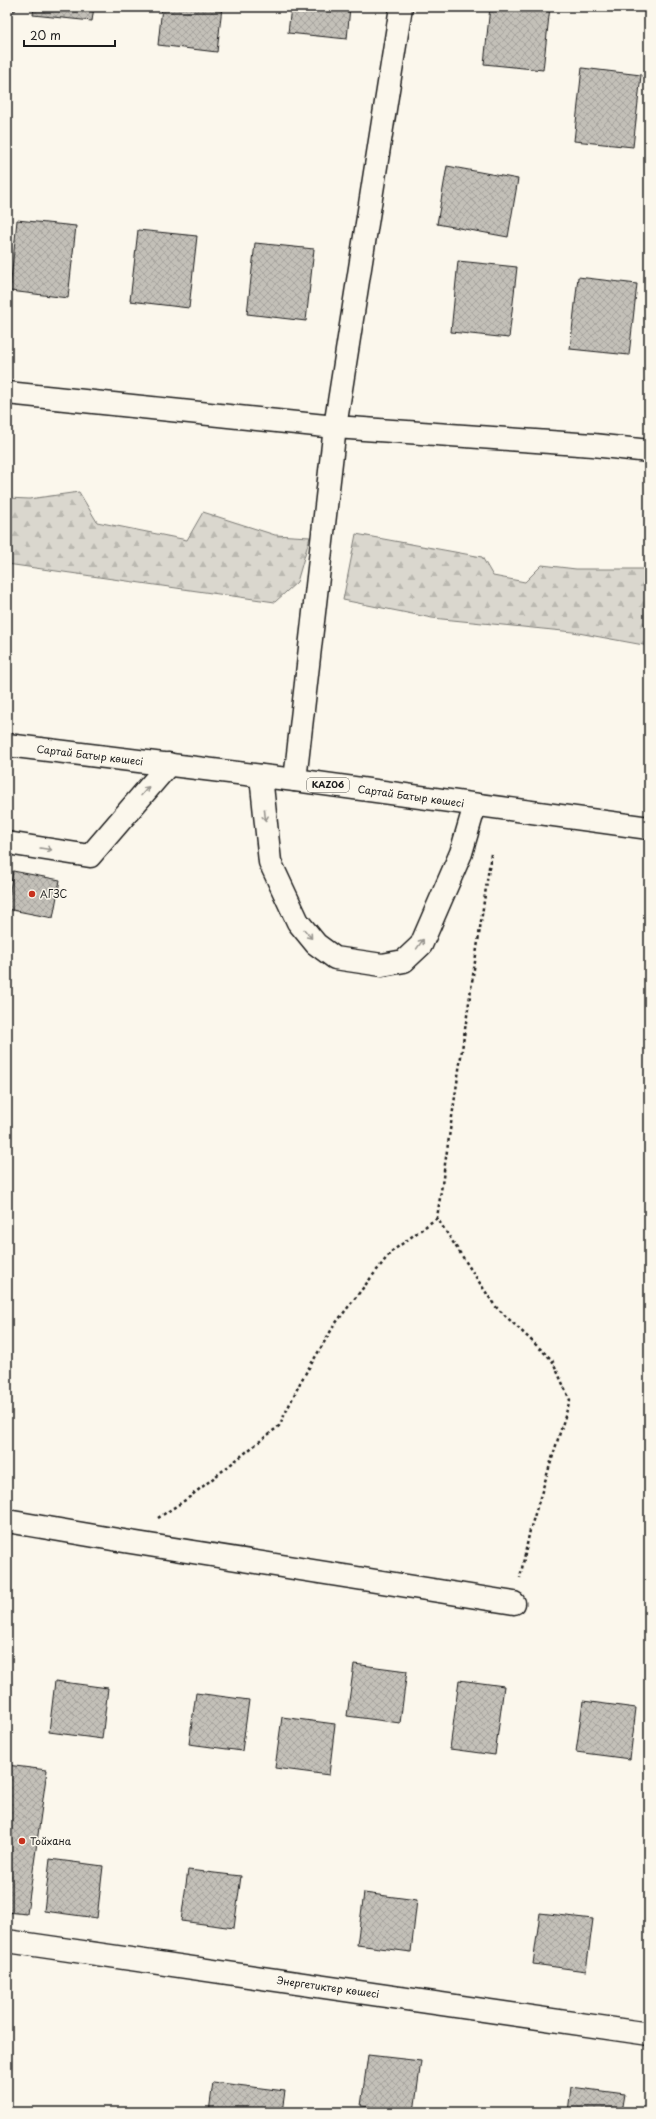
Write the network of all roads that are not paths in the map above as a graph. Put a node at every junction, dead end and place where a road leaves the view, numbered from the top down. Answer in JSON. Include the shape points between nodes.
{"nodes":[{"id":1,"x":401,"y":7,"type":"edge"},
{"id":2,"x":7,"y":394,"type":"edge"},
{"id":3,"x":335,"y":427,"type":"junction"},
{"id":4,"x":649,"y":451,"type":"edge"},
{"id":5,"x":7,"y":744,"type":"edge"},
{"id":6,"x":168,"y":764,"type":"junction"},
{"id":7,"x":261,"y":776,"type":"junction"},
{"id":8,"x":295,"y":780,"type":"junction"},
{"id":9,"x":475,"y":804,"type":"junction"},
{"id":10,"x":649,"y":828,"type":"edge"},
{"id":11,"x":7,"y":843,"type":"edge"},
{"id":12,"x":7,"y":1521,"type":"edge"},
{"id":13,"x":514,"y":1603,"type":"road end"},
{"id":14,"x":7,"y":1941,"type":"edge"},
{"id":15,"x":649,"y":2034,"type":"edge"}],
"edges":[{"from":1,"to":3,"type":"main road"},
{"from":2,"to":3,"type":"main road"},
{"from":3,"to":4,"type":"main road"},
{"from":3,"to":8,"type":"main road"},
{"from":5,"to":6,"type":"main road","name":"Сартай Батыр көшесі","number":"KАZ06"},
{"from":6,"to":7,"type":"main road","name":"Сартай Батыр көшесі","number":"KАZ06"},
{"from":11,"to":6,"type":"main road","one_way":true,"via":[[90,856]]},
{"from":7,"to":8,"type":"main road","name":"Сартай Батыр көшесі","number":"KАZ06"},
{"from":7,"to":9,"type":"main road","one_way":true,"via":[[270,862],[298,922],[316,944],[335,958],[382,965],[404,961],[421,945],[461,853]]},
{"from":8,"to":9,"type":"main road","name":"Сартай Батыр көшесі","number":"KАZ06"},
{"from":9,"to":10,"type":"main road","name":"Сартай Батыр көшесі","number":"KАZ06"},
{"from":12,"to":13,"type":"main road"},
{"from":14,"to":15,"type":"main road","name":"Энергетиктер көшесі"}]}
